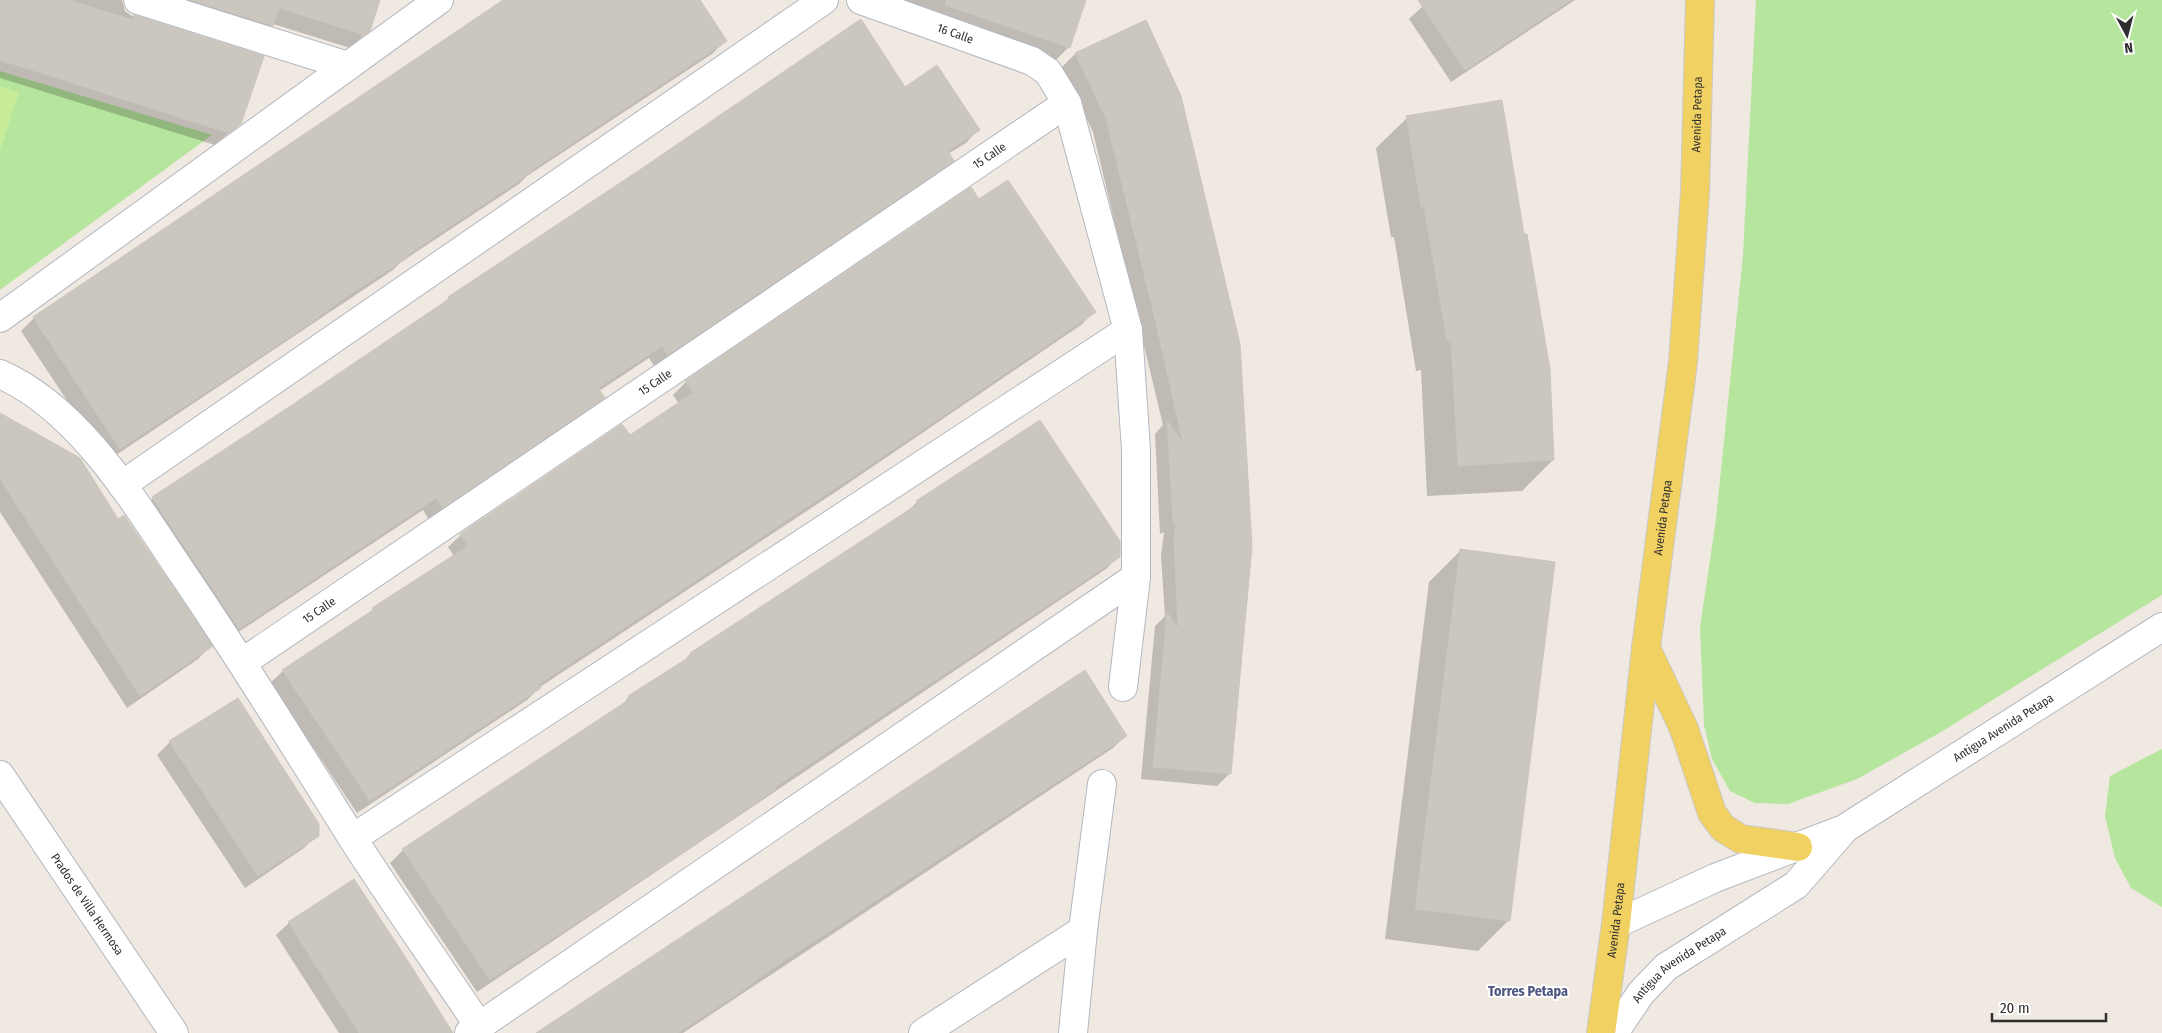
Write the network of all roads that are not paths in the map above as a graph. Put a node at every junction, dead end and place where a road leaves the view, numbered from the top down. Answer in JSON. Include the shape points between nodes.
{"nodes":[{"id":1,"x":138,"y":0,"type":"edge"},
{"id":2,"x":439,"y":0,"type":"edge"},
{"id":3,"x":824,"y":0,"type":"edge"},
{"id":4,"x":861,"y":0,"type":"edge"},
{"id":5,"x":1700,"y":0,"type":"edge"},
{"id":6,"x":348,"y":66,"type":"junction"},
{"id":7,"x":1067,"y":103,"type":"junction"},
{"id":8,"x":0,"y":318,"type":"edge"},
{"id":9,"x":1128,"y":330,"type":"junction"},
{"id":10,"x":0,"y":374,"type":"edge"},
{"id":11,"x":122,"y":485,"type":"junction"},
{"id":12,"x":1136,"y":577,"type":"junction"},
{"id":13,"x":2162,"y":627,"type":"edge"},
{"id":14,"x":1646,"y":648,"type":"junction"},
{"id":15,"x":243,"y":662,"type":"junction"},
{"id":16,"x":1123,"y":687,"type":"dead end"},
{"id":17,"x":0,"y":775,"type":"edge"},
{"id":18,"x":1102,"y":784,"type":"dead end"},
{"id":19,"x":1844,"y":829,"type":"junction"},
{"id":20,"x":353,"y":838,"type":"junction"},
{"id":21,"x":1798,"y":847,"type":"junction"},
{"id":22,"x":1616,"y":924,"type":"junction"},
{"id":23,"x":1083,"y":930,"type":"junction"},
{"id":24,"x":474,"y":1030,"type":"edge"},
{"id":25,"x":174,"y":1033,"type":"edge"},
{"id":26,"x":923,"y":1033,"type":"edge"},
{"id":27,"x":1073,"y":1033,"type":"edge"},
{"id":28,"x":1601,"y":1033,"type":"edge"},
{"id":29,"x":1614,"y":1033,"type":"edge"}],
"edges":[{"from":1,"to":6,"type":"street"},
{"from":2,"to":6,"type":"street"},
{"from":3,"to":11,"type":"street"},
{"from":4,"to":7,"type":"street","name":"16 Calle","via":[[1032,61],[1048,72]]},
{"from":5,"to":14,"type":"main road","name":"Avenida Petapa","via":[[1695,193],[1683,362]]},
{"from":6,"to":8,"type":"street"},
{"from":7,"to":9,"type":"street"},
{"from":7,"to":15,"type":"street","name":"15 Calle"},
{"from":9,"to":12,"type":"street","via":[[1136,450]]},
{"from":9,"to":20,"type":"street"},
{"from":10,"to":11,"type":"street","via":[[20,382],[63,415]]},
{"from":11,"to":15,"type":"street"},
{"from":12,"to":16,"type":"street"},
{"from":12,"to":24,"type":"street"},
{"from":13,"to":19,"type":"street","name":"Antigua Avenida Petapa"},
{"from":14,"to":21,"type":"main road","via":[[1684,729],[1712,813],[1723,828],[1741,839]]},
{"from":14,"to":22,"type":"main road","name":"Avenida Petapa"},
{"from":15,"to":20,"type":"street"},
{"from":17,"to":25,"type":"street","name":"Prados de Villa Hermosa"},
{"from":18,"to":23,"type":"street"},
{"from":19,"to":21,"type":"street","name":"Antigua Avenida Petapa"},
{"from":19,"to":29,"type":"street","name":"Antigua Avenida Petapa","via":[[1796,885],[1666,967],[1640,993]]},
{"from":20,"to":24,"type":"street"},
{"from":21,"to":22,"type":"street","name":"Antigua Avenida Petapa","via":[[1716,878]]},
{"from":22,"to":28,"type":"main road","name":"Avenida Petapa"},
{"from":23,"to":26,"type":"street"},
{"from":23,"to":27,"type":"street"}]}
